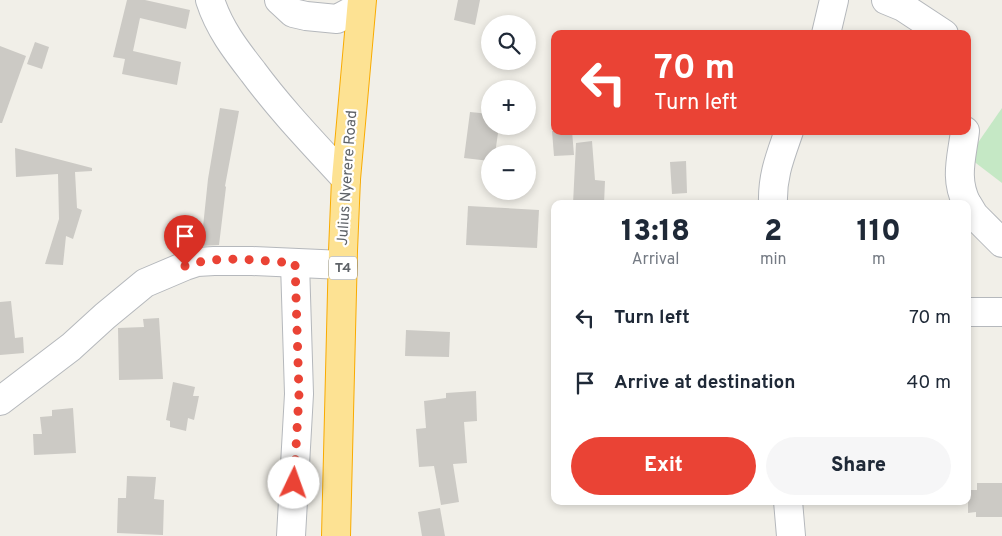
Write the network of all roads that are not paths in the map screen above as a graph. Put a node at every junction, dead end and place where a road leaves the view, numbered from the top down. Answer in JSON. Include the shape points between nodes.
{"nodes":[{"id":1,"x":210,"y":0,"type":"edge"},
{"id":2,"x":279,"y":0,"type":"edge"},
{"id":3,"x":834,"y":0,"type":"edge"},
{"id":4,"x":886,"y":0,"type":"edge"},
{"id":5,"x":362,"y":3,"type":"edge"},
{"id":6,"x":827,"y":30,"type":"edge"},
{"id":7,"x":938,"y":30,"type":"edge"},
{"id":8,"x":787,"y":135,"type":"edge"},
{"id":9,"x":964,"y":135,"type":"edge"},
{"id":10,"x":346,"y":179,"type":"junction"},
{"id":11,"x":773,"y":200,"type":"edge"},
{"id":12,"x":965,"y":200,"type":"edge"},
{"id":13,"x":971,"y":210,"type":"edge"},
{"id":14,"x":1002,"y":243,"type":"edge"},
{"id":15,"x":295,"y":263,"type":"junction"},
{"id":16,"x":343,"y":265,"type":"junction"},
{"id":17,"x":971,"y":312,"type":"edge"},
{"id":18,"x":1002,"y":312,"type":"edge"},
{"id":19,"x":0,"y":401,"type":"edge"},
{"id":20,"x":788,"y":505,"type":"edge"},
{"id":21,"x":291,"y":536,"type":"edge"},
{"id":22,"x":336,"y":536,"type":"edge"},
{"id":23,"x":791,"y":536,"type":"edge"}],
"edges":[{"from":1,"to":10,"type":"street","via":[[233,47],[266,90]]},
{"from":2,"to":5,"type":"street","via":[[293,13],[337,19]]},
{"from":3,"to":6,"type":"street"},
{"from":4,"to":7,"type":"street"},
{"from":5,"to":10,"type":"highway","name":"Julius Nyerere Road","number":"T4"},
{"from":8,"to":11,"type":"street","via":[[776,165]]},
{"from":9,"to":12,"type":"street","via":[[959,168],[960,186]]},
{"from":10,"to":16,"type":"highway","name":"Julius Nyerere Road","number":"T4"},
{"from":13,"to":14,"type":"street"},
{"from":15,"to":16,"type":"street"},
{"from":15,"to":19,"type":"street","via":[[197,262],[145,283],[71,347]]},
{"from":15,"to":21,"type":"street","via":[[299,394]]},
{"from":16,"to":22,"type":"highway","name":"Julius Nyerere Road","number":"T4"},
{"from":17,"to":18,"type":"street"},
{"from":20,"to":23,"type":"street"}]}
